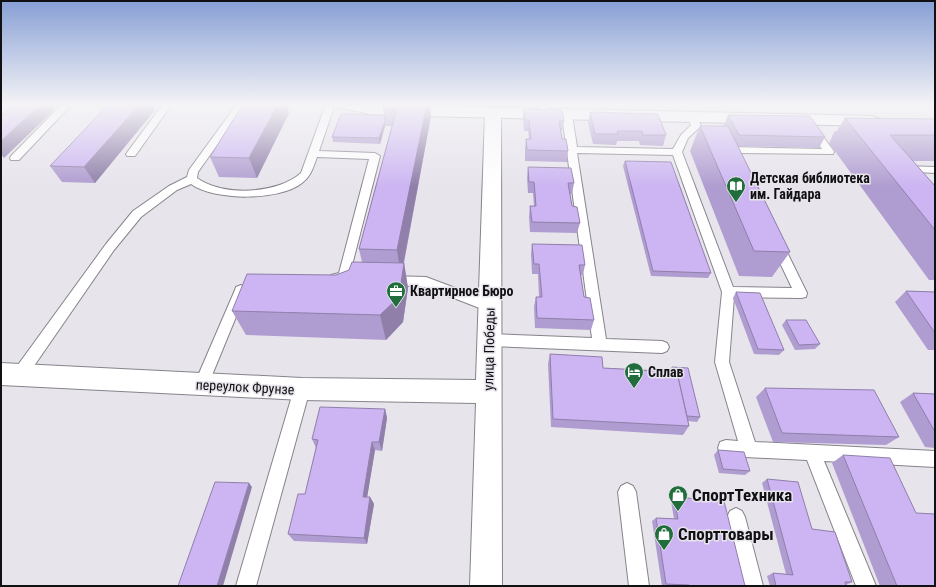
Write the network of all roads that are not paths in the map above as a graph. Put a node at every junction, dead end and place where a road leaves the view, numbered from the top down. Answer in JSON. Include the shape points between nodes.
{"nodes":[{"id":1,"x":41,"y":131,"type":"edge"},
{"id":2,"x":148,"y":131,"type":"edge"},
{"id":3,"x":222,"y":131,"type":"edge"},
{"id":4,"x":321,"y":131,"type":"edge"},
{"id":5,"x":493,"y":131,"type":"edge"},
{"id":6,"x":569,"y":131,"type":"edge"},
{"id":7,"x":688,"y":131,"type":"edge"},
{"id":8,"x":705,"y":131,"type":"edge"},
{"id":9,"x":815,"y":131,"type":"edge"},
{"id":10,"x":708,"y":134,"type":"edge"},
{"id":11,"x":720,"y":142,"type":"edge"},
{"id":12,"x":572,"y":150,"type":"junction"},
{"id":13,"x":732,"y":150,"type":"junction"},
{"id":14,"x":677,"y":152,"type":"junction"},
{"id":15,"x":131,"y":154,"type":"dead end"},
{"id":16,"x":313,"y":154,"type":"junction"},
{"id":17,"x":15,"y":158,"type":"dead end"},
{"id":18,"x":738,"y":164,"type":"edge"},
{"id":19,"x":935,"y":170,"type":"edge"},
{"id":20,"x":192,"y":179,"type":"junction"},
{"id":21,"x":905,"y":181,"type":"edge"},
{"id":22,"x":773,"y":236,"type":"edge"},
{"id":23,"x":322,"y":278,"type":"edge"},
{"id":24,"x":344,"y":278,"type":"junction"},
{"id":25,"x":359,"y":279,"type":"edge"},
{"id":26,"x":374,"y":280,"type":"edge"},
{"id":27,"x":249,"y":286,"type":"edge"},
{"id":28,"x":728,"y":292,"type":"junction"},
{"id":29,"x":490,"y":307,"type":"junction"},
{"id":30,"x":489,"y":340,"type":"junction"},
{"id":31,"x":600,"y":344,"type":"junction"},
{"id":32,"x":662,"y":347,"type":"dead end"},
{"id":33,"x":10,"y":374,"type":"edge"},
{"id":34,"x":201,"y":384,"type":"junction"},
{"id":35,"x":302,"y":390,"type":"junction"},
{"id":36,"x":489,"y":392,"type":"junction"},
{"id":37,"x":726,"y":448,"type":"dead end"},
{"id":38,"x":749,"y":449,"type":"junction"},
{"id":39,"x":812,"y":452,"type":"junction"},
{"id":40,"x":935,"y":459,"type":"edge"},
{"id":41,"x":627,"y":492,"type":"dead end"},
{"id":42,"x":736,"y":517,"type":"dead end"},
{"id":43,"x":246,"y":586,"type":"edge"},
{"id":44,"x":486,"y":586,"type":"edge"},
{"id":45,"x":639,"y":586,"type":"edge"},
{"id":46,"x":753,"y":586,"type":"edge"},
{"id":47,"x":866,"y":586,"type":"edge"}],
"edges":[{"from":1,"to":17,"type":"lane"},
{"from":2,"to":15,"type":"lane"},
{"from":3,"to":20,"type":"lane","via":[[193,172]]},
{"from":4,"to":16,"type":"lane"},
{"from":5,"to":29,"type":"street","name":"улица Победы"},
{"from":6,"to":12,"type":"lane"},
{"from":7,"to":14,"type":"lane"},
{"from":8,"to":10,"type":"lane"},
{"from":9,"to":13,"type":"lane","via":[[829,152]]},
{"from":11,"to":13,"type":"lane"},
{"from":12,"to":14,"type":"lane"},
{"from":12,"to":31,"type":"lane"},
{"from":13,"to":18,"type":"lane"},
{"from":14,"to":28,"type":"lane"},
{"from":16,"to":20,"type":"lane","via":[[302,181],[274,192],[238,194],[196,184]]},
{"from":16,"to":24,"type":"lane","via":[[375,156]]},
{"from":19,"to":21,"type":"lane","via":[[896,169]]},
{"from":20,"to":33,"type":"lane","via":[[173,188],[137,214]]},
{"from":22,"to":28,"type":"lane","via":[[801,293]]},
{"from":23,"to":24,"type":"lane"},
{"from":24,"to":25,"type":"lane"},
{"from":26,"to":29,"type":"lane","via":[[426,282]]},
{"from":27,"to":34,"type":"lane","via":[[242,288]]},
{"from":28,"to":38,"type":"lane","via":[[722,362]]},
{"from":29,"to":30,"type":"street","name":"улица Победы"},
{"from":30,"to":31,"type":"lane"},
{"from":30,"to":36,"type":"street","name":"улица Победы"},
{"from":31,"to":32,"type":"lane"},
{"from":33,"to":34,"type":"street","name":"переулок Фрунзе"},
{"from":34,"to":35,"type":"street","name":"переулок Фрунзе"},
{"from":35,"to":36,"type":"street","name":"переулок Фрунзе"},
{"from":35,"to":43,"type":"lane"},
{"from":36,"to":44,"type":"street","name":"улица Победы"},
{"from":37,"to":38,"type":"lane"},
{"from":38,"to":39,"type":"lane"},
{"from":39,"to":40,"type":"lane"},
{"from":39,"to":47,"type":"lane"},
{"from":41,"to":45,"type":"lane"},
{"from":42,"to":46,"type":"lane"}]}
